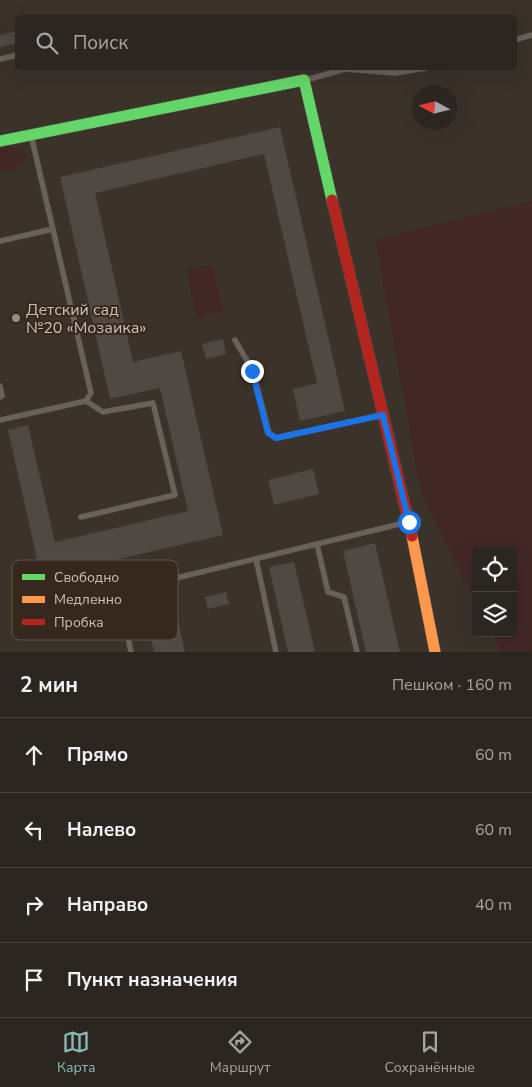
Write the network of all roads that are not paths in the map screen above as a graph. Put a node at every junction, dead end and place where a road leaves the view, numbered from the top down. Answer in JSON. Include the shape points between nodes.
{"nodes":[{"id":1,"x":532,"y":34,"type":"edge"},
{"id":2,"x":517,"y":39,"type":"edge"},
{"id":3,"x":15,"y":56,"type":"edge"},
{"id":4,"x":0,"y":59,"type":"edge"},
{"id":5,"x":340,"y":70,"type":"edge"},
{"id":6,"x":357,"y":70,"type":"edge"},
{"id":7,"x":414,"y":70,"type":"edge"},
{"id":8,"x":304,"y":80,"type":"junction"},
{"id":9,"x":31,"y":134,"type":"junction"},
{"id":10,"x":0,"y":141,"type":"edge"},
{"id":11,"x":53,"y":229,"type":"junction"},
{"id":12,"x":0,"y":241,"type":"edge"},
{"id":13,"x":235,"y":340,"type":"dead end"},
{"id":14,"x":0,"y":386,"type":"edge"},
{"id":15,"x":0,"y":397,"type":"edge"},
{"id":16,"x":86,"y":401,"type":"junction"},
{"id":17,"x":383,"y":415,"type":"junction"},
{"id":18,"x":0,"y":420,"type":"edge"},
{"id":19,"x":81,"y":516,"type":"dead end"},
{"id":20,"x":409,"y":522,"type":"junction"},
{"id":21,"x":317,"y":544,"type":"junction"},
{"id":22,"x":256,"y":559,"type":"junction"},
{"id":23,"x":178,"y":578,"type":"edge"},
{"id":24,"x":276,"y":652,"type":"edge"},
{"id":25,"x":357,"y":652,"type":"edge"},
{"id":26,"x":435,"y":652,"type":"edge"}],
"edges":[{"from":1,"to":2,"type":"lane"},
{"from":3,"to":4,"type":"lane"},
{"from":5,"to":8,"type":"lane"},
{"from":6,"to":7,"type":"lane","via":[[395,73]]},
{"from":8,"to":9,"type":"street"},
{"from":8,"to":17,"type":"street"},
{"from":9,"to":10,"type":"street"},
{"from":9,"to":11,"type":"lane"},
{"from":11,"to":12,"type":"lane"},
{"from":11,"to":16,"type":"lane","via":[[91,393]]},
{"from":13,"to":17,"type":"lane","via":[[252,371],[268,433],[276,438]]},
{"from":14,"to":15,"type":"lane"},
{"from":16,"to":18,"type":"lane"},
{"from":16,"to":19,"type":"lane","via":[[103,412],[153,403],[175,495]]},
{"from":17,"to":20,"type":"street"},
{"from":20,"to":21,"type":"lane"},
{"from":20,"to":26,"type":"street"},
{"from":21,"to":22,"type":"lane"},
{"from":21,"to":25,"type":"lane","via":[[328,592],[344,597]]},
{"from":22,"to":23,"type":"lane"},
{"from":22,"to":24,"type":"lane"}]}
